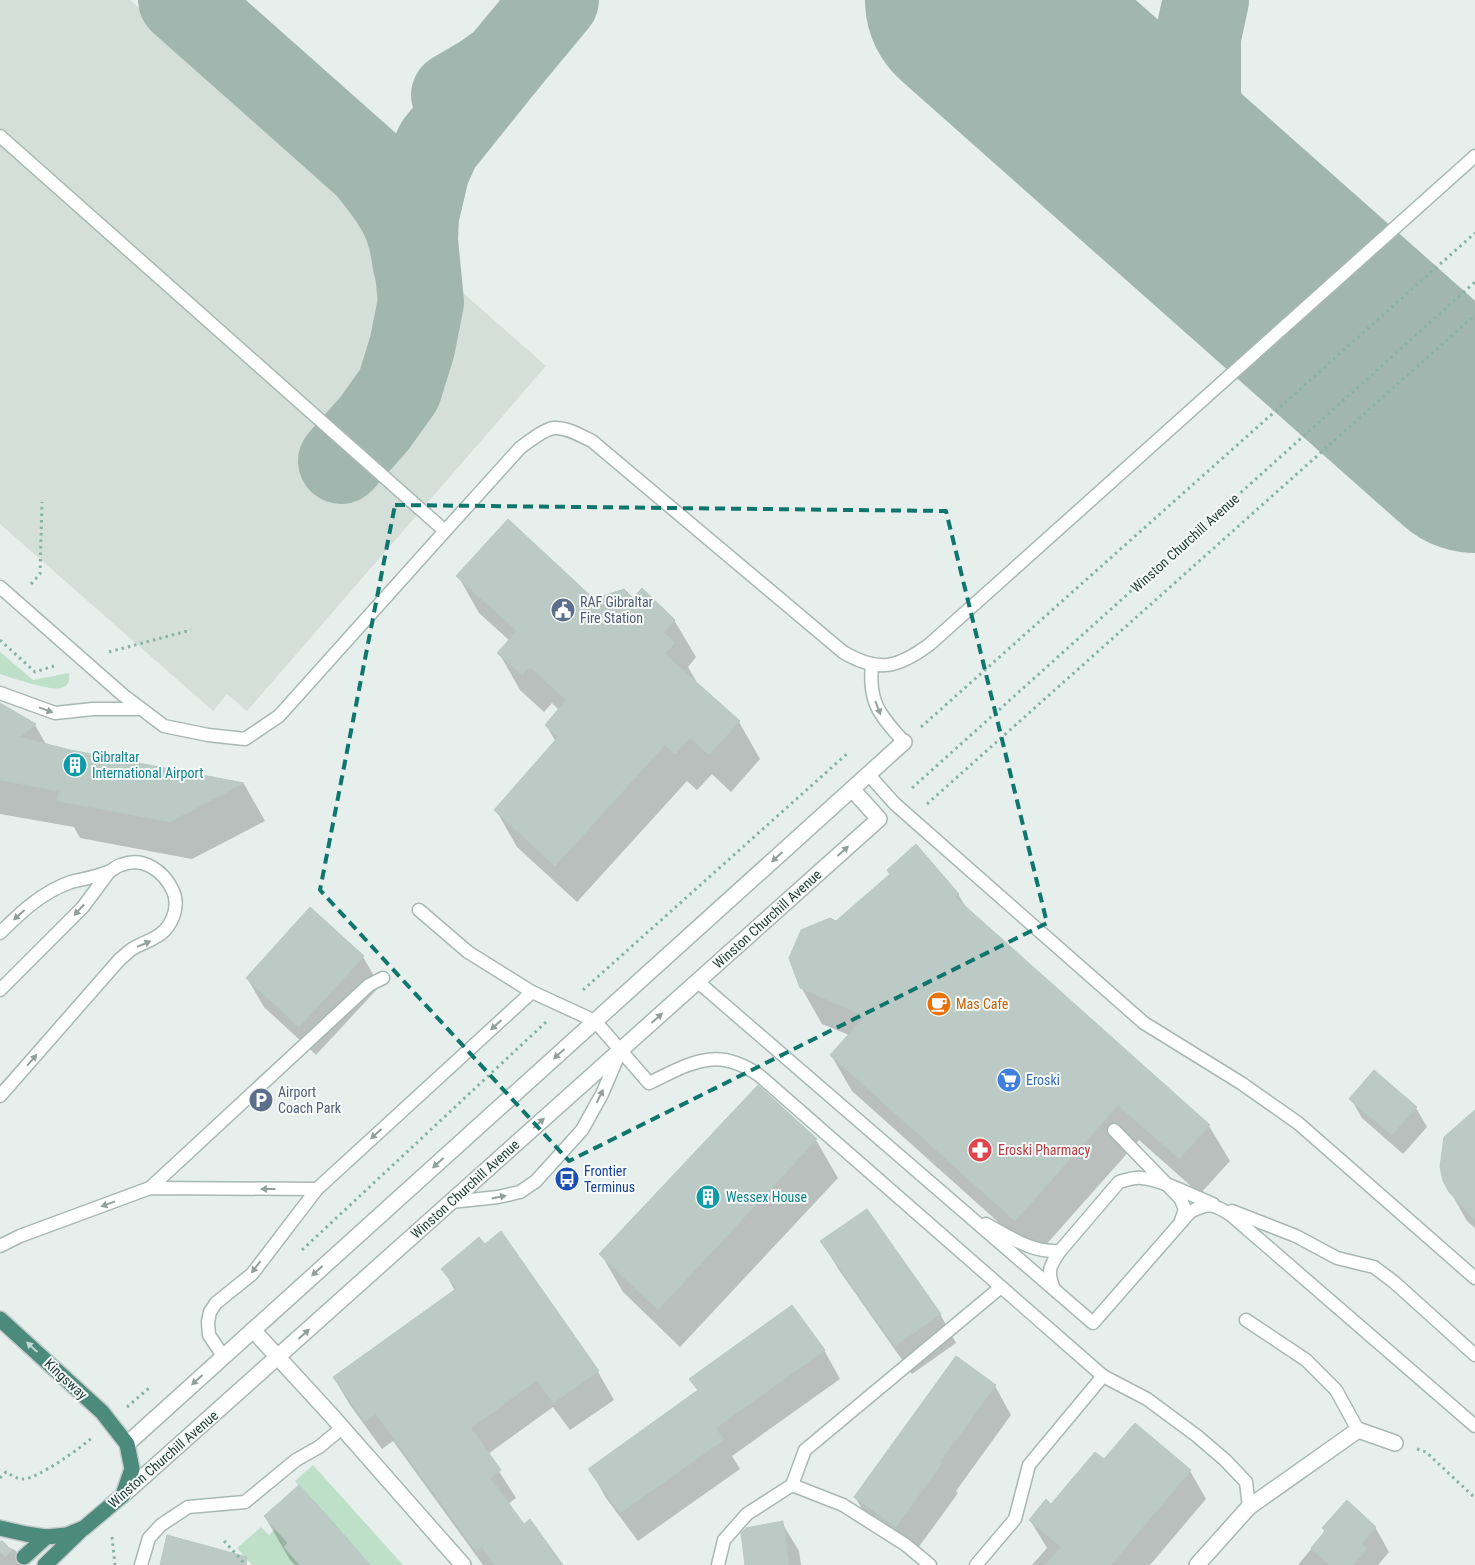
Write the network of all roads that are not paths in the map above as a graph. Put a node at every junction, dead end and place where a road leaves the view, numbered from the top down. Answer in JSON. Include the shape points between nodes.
{"nodes":[{"id":1,"x":0,"y":136,"type":"edge"},
{"id":2,"x":1475,"y":156,"type":"edge"},
{"id":3,"x":445,"y":531,"type":"junction"},
{"id":4,"x":0,"y":587,"type":"edge"},
{"id":5,"x":872,"y":665,"type":"junction"},
{"id":6,"x":0,"y":693,"type":"edge"},
{"id":7,"x":140,"y":708,"type":"junction"},
{"id":8,"x":904,"y":742,"type":"joint"},
{"id":9,"x":868,"y":774,"type":"junction"},
{"id":10,"x":852,"y":789,"type":"junction"},
{"id":11,"x":109,"y":872,"type":"junction"},
{"id":12,"x":419,"y":910,"type":"dead end"},
{"id":13,"x":0,"y":933,"type":"edge"},
{"id":14,"x":383,"y":978,"type":"dead end"},
{"id":15,"x":697,"y":981,"type":"junction"},
{"id":16,"x":0,"y":990,"type":"edge"},
{"id":17,"x":532,"y":992,"type":"junction"},
{"id":18,"x":595,"y":1021,"type":"junction"},
{"id":19,"x":620,"y":1050,"type":"junction"},
{"id":20,"x":0,"y":1096,"type":"edge"},
{"id":21,"x":1114,"y":1130,"type":"dead end"},
{"id":22,"x":1170,"y":1186,"type":"junction"},
{"id":23,"x":150,"y":1188,"type":"junction"},
{"id":24,"x":317,"y":1189,"type":"junction"},
{"id":25,"x":451,"y":1202,"type":"junction"},
{"id":26,"x":1217,"y":1206,"type":"junction"},
{"id":27,"x":965,"y":1212,"type":"junction"},
{"id":28,"x":1181,"y":1223,"type":"junction"},
{"id":29,"x":0,"y":1246,"type":"edge"},
{"id":30,"x":1060,"y":1251,"type":"junction"},
{"id":31,"x":1475,"y":1278,"type":"edge"},
{"id":32,"x":1001,"y":1287,"type":"junction"},
{"id":33,"x":1054,"y":1290,"type":"junction"},
{"id":34,"x":0,"y":1319,"type":"edge"},
{"id":35,"x":1246,"y":1320,"type":"dead end"},
{"id":36,"x":253,"y":1330,"type":"junction"},
{"id":37,"x":223,"y":1356,"type":"junction"},
{"id":38,"x":1475,"y":1356,"type":"edge"},
{"id":39,"x":278,"y":1358,"type":"junction"},
{"id":40,"x":1103,"y":1376,"type":"junction"},
{"id":41,"x":1475,"y":1426,"type":"edge"},
{"id":42,"x":342,"y":1428,"type":"junction"},
{"id":43,"x":1358,"y":1430,"type":"junction"},
{"id":44,"x":1395,"y":1443,"type":"road end"},
{"id":45,"x":127,"y":1444,"type":"junction"},
{"id":46,"x":792,"y":1485,"type":"junction"},
{"id":47,"x":123,"y":1495,"type":"junction"},
{"id":48,"x":1249,"y":1508,"type":"junction"},
{"id":49,"x":84,"y":1528,"type":"junction"},
{"id":50,"x":5,"y":1535,"type":"edge"},
{"id":51,"x":46,"y":1537,"type":"junction"},
{"id":52,"x":24,"y":1557,"type":"dead end"},
{"id":53,"x":44,"y":1565,"type":"edge"},
{"id":54,"x":141,"y":1565,"type":"edge"},
{"id":55,"x":463,"y":1565,"type":"edge"},
{"id":56,"x":718,"y":1565,"type":"edge"},
{"id":57,"x":930,"y":1565,"type":"edge"},
{"id":58,"x":976,"y":1565,"type":"edge"},
{"id":59,"x":1197,"y":1565,"type":"edge"}],
"edges":[{"from":1,"to":3,"type":"lane"},
{"from":2,"to":5,"type":"lane","via":[[930,644],[901,662]]},
{"from":3,"to":5,"type":"lane","via":[[520,448],[554,428],[571,431],[592,441],[842,652]]},
{"from":3,"to":7,"type":"lane","via":[[279,716],[245,739],[164,726]]},
{"from":4,"to":7,"type":"lane"},
{"from":5,"to":8,"type":"lane","one_way":true,"via":[[871,681],[876,706],[882,718]]},
{"from":6,"to":7,"type":"lane","one_way":true,"via":[[55,713]]},
{"from":8,"to":9,"type":"street"},
{"from":9,"to":10,"type":"street"},
{"from":9,"to":31,"type":"lane","via":[[895,804],[1144,1023],[1241,1083],[1298,1123]]},
{"from":15,"to":10,"type":"street","name":"Winston Churchill Avenue","one_way":true,"via":[[879,818]]},
{"from":10,"to":18,"type":"street","one_way":true},
{"from":11,"to":13,"type":"lane","one_way":true,"via":[[50,890]]},
{"from":11,"to":16,"type":"lane","one_way":true,"via":[[83,906]]},
{"from":20,"to":11,"type":"lane","one_way":true,"via":[[120,959],[133,948],[164,932],[172,921],[175,895],[168,880],[157,870],[134,862]]},
{"from":12,"to":17,"type":"lane","via":[[468,952]]},
{"from":14,"to":23,"type":"lane","via":[[368,985]]},
{"from":19,"to":15,"type":"street","name":"Winston Churchill Avenue","one_way":true},
{"from":15,"to":27,"type":"lane"},
{"from":17,"to":18,"type":"lane"},
{"from":17,"to":24,"type":"lane","one_way":true},
{"from":18,"to":19,"type":"lane"},
{"from":18,"to":36,"type":"street","one_way":true},
{"from":25,"to":19,"type":"street","name":"Winston Churchill Avenue","one_way":true},
{"from":25,"to":19,"type":"lane","one_way":true,"via":[[498,1198],[520,1192],[536,1181],[582,1130],[602,1094]]},
{"from":19,"to":32,"type":"lane","via":[[649,1083],[704,1059],[719,1059],[748,1067]]},
{"from":21,"to":22,"type":"lane"},
{"from":22,"to":26,"type":"lane"},
{"from":22,"to":28,"type":"lane","via":[[1185,1209]]},
{"from":22,"to":30,"type":"lane","via":[[1141,1177],[1119,1182]]},
{"from":24,"to":23,"type":"lane","one_way":true},
{"from":23,"to":29,"type":"lane","one_way":true},
{"from":24,"to":37,"type":"lane","one_way":true,"via":[[252,1274],[210,1312],[209,1336]]},
{"from":39,"to":25,"type":"street","name":"Winston Churchill Avenue","one_way":true},
{"from":26,"to":28,"type":"lane","via":[[1202,1206],[1190,1212]]},
{"from":26,"to":38,"type":"lane","via":[[1296,1236],[1338,1258],[1374,1267]]},
{"from":26,"to":41,"type":"lane"},
{"from":27,"to":30,"type":"lane","via":[[1022,1244],[1047,1252]]},
{"from":27,"to":33,"type":"lane"},
{"from":28,"to":33,"type":"lane","via":[[1092,1323]]},
{"from":30,"to":33,"type":"lane","via":[[1051,1264],[1049,1274]]},
{"from":32,"to":40,"type":"lane"},
{"from":32,"to":46,"type":"lane","via":[[805,1450]]},
{"from":45,"to":34,"type":"highway","name":"Kingsway","one_way":true,"via":[[90,1401]]},
{"from":35,"to":43,"type":"lane","via":[[1306,1360],[1336,1390]]},
{"from":36,"to":37,"type":"street"},
{"from":36,"to":39,"type":"street"},
{"from":37,"to":45,"type":"street","one_way":true},
{"from":39,"to":42,"type":"street"},
{"from":39,"to":47,"type":"street","name":"Winston Churchill Avenue"},
{"from":40,"to":48,"type":"lane","via":[[1147,1399],[1225,1460],[1246,1482]]},
{"from":40,"to":58,"type":"lane","via":[[1029,1465],[1015,1519]]},
{"from":42,"to":54,"type":"lane","via":[[245,1502],[188,1507],[168,1520],[149,1538]]},
{"from":42,"to":55,"type":"street"},
{"from":43,"to":44,"type":"street"},
{"from":43,"to":48,"type":"street"},
{"from":45,"to":47,"type":"highway","via":[[132,1469]]},
{"from":46,"to":56,"type":"lane","via":[[747,1514],[724,1540]]},
{"from":46,"to":57,"type":"lane","via":[[843,1505],[906,1545]]},
{"from":47,"to":49,"type":"highway","name":"Winston Churchill Avenue"},
{"from":48,"to":59,"type":"street"},
{"from":49,"to":51,"type":"highway","name":"Winston Churchill Avenue","via":[[67,1535]]},
{"from":49,"to":53,"type":"highway"},
{"from":50,"to":51,"type":"highway","name":"Winston Churchill Avenue"},
{"from":51,"to":52,"type":"highway"}]}
